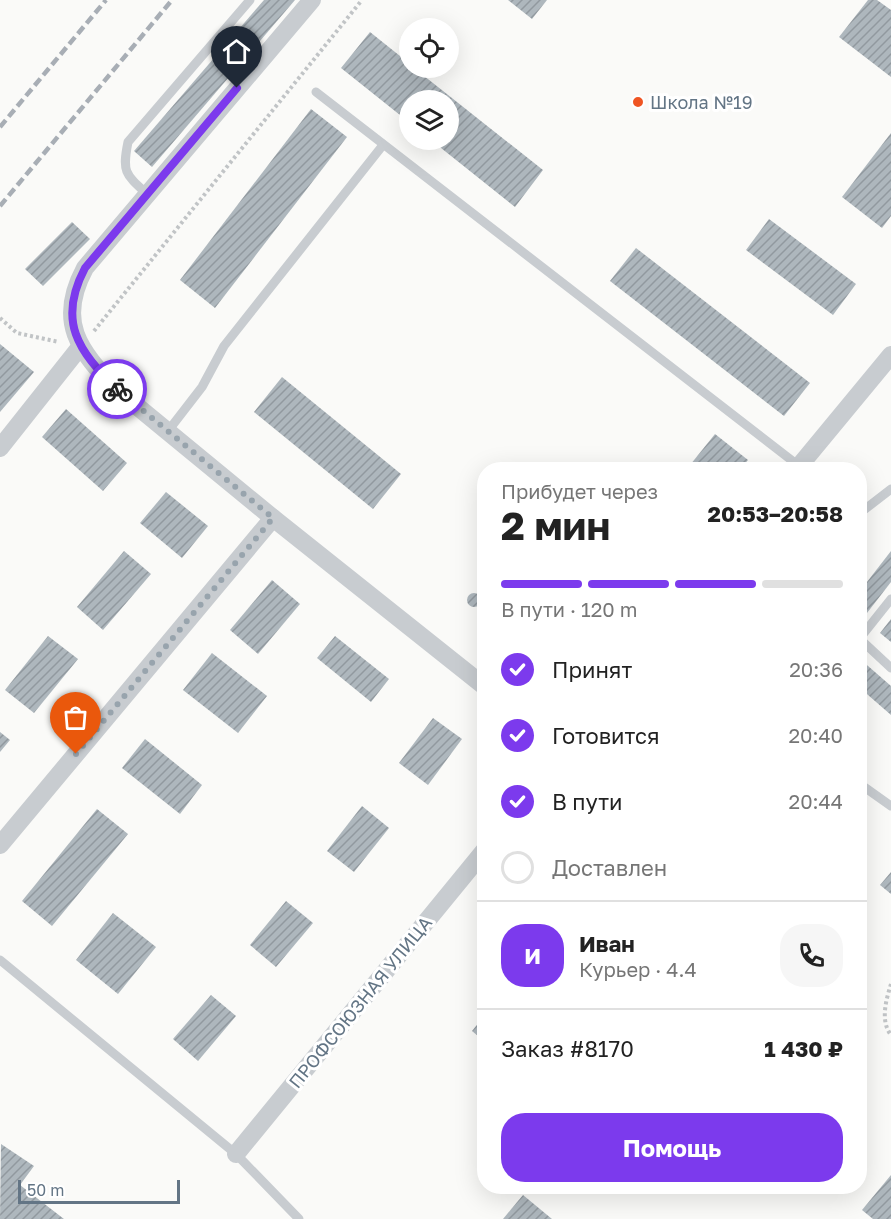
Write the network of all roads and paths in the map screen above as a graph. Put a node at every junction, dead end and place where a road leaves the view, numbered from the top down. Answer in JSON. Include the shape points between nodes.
{"nodes":[{"id":1,"x":250,"y":0,"type":"edge"},
{"id":2,"x":312,"y":0,"type":"edge"},
{"id":3,"x":363,"y":0,"type":"edge"},
{"id":4,"x":316,"y":92,"type":"dead end"},
{"id":5,"x":383,"y":145,"type":"junction"},
{"id":6,"x":147,"y":194,"type":"junction"},
{"id":7,"x":0,"y":318,"type":"edge"},
{"id":8,"x":80,"y":347,"type":"junction"},
{"id":9,"x":891,"y":355,"type":"edge"},
{"id":10,"x":168,"y":431,"type":"junction"},
{"id":11,"x":0,"y":448,"type":"edge"},
{"id":12,"x":790,"y":462,"type":"edge"},
{"id":13,"x":803,"y":462,"type":"edge"},
{"id":14,"x":891,"y":489,"type":"edge"},
{"id":15,"x":867,"y":508,"type":"edge"},
{"id":16,"x":273,"y":518,"type":"junction"},
{"id":17,"x":891,"y":599,"type":"edge"},
{"id":18,"x":867,"y":630,"type":"edge"},
{"id":19,"x":867,"y":646,"type":"edge"},
{"id":20,"x":891,"y":668,"type":"edge"},
{"id":21,"x":477,"y":680,"type":"edge"},
{"id":22,"x":867,"y":789,"type":"edge"},
{"id":23,"x":891,"y":806,"type":"edge"},
{"id":24,"x":0,"y":845,"type":"edge"},
{"id":25,"x":477,"y":859,"type":"edge"},
{"id":26,"x":0,"y":960,"type":"edge"},
{"id":27,"x":891,"y":984,"type":"edge"},
{"id":28,"x":891,"y":1035,"type":"edge"},
{"id":29,"x":236,"y":1154,"type":"junction"},
{"id":30,"x":299,"y":1219,"type":"edge"}],
"edges":[{"from":1,"to":6,"type":"lane","via":[[128,142],[124,160],[127,176]]},
{"from":2,"to":6,"type":"street"},
{"from":3,"to":8,"type":"path"},
{"from":4,"to":5,"type":"lane"},
{"from":5,"to":10,"type":"lane","via":[[224,346],[202,387]]},
{"from":5,"to":12,"type":"lane"},
{"from":6,"to":8,"type":"street","via":[[76,284],[73,325]]},
{"from":7,"to":8,"type":"path","via":[[17,333]]},
{"from":8,"to":10,"type":"street","via":[[116,389]]},
{"from":8,"to":11,"type":"street"},
{"from":9,"to":13,"type":"street"},
{"from":10,"to":16,"type":"street"},
{"from":14,"to":15,"type":"lane"},
{"from":16,"to":21,"type":"street"},
{"from":16,"to":24,"type":"street"},
{"from":17,"to":18,"type":"lane"},
{"from":19,"to":20,"type":"lane"},
{"from":22,"to":23,"type":"lane"},
{"from":25,"to":29,"type":"street","name":"ПРОФСОЮЗНАЯ УЛИЦА"},
{"from":26,"to":29,"type":"lane"},
{"from":27,"to":28,"type":"path","via":[[885,1020]]},
{"from":29,"to":30,"type":"lane"}]}
